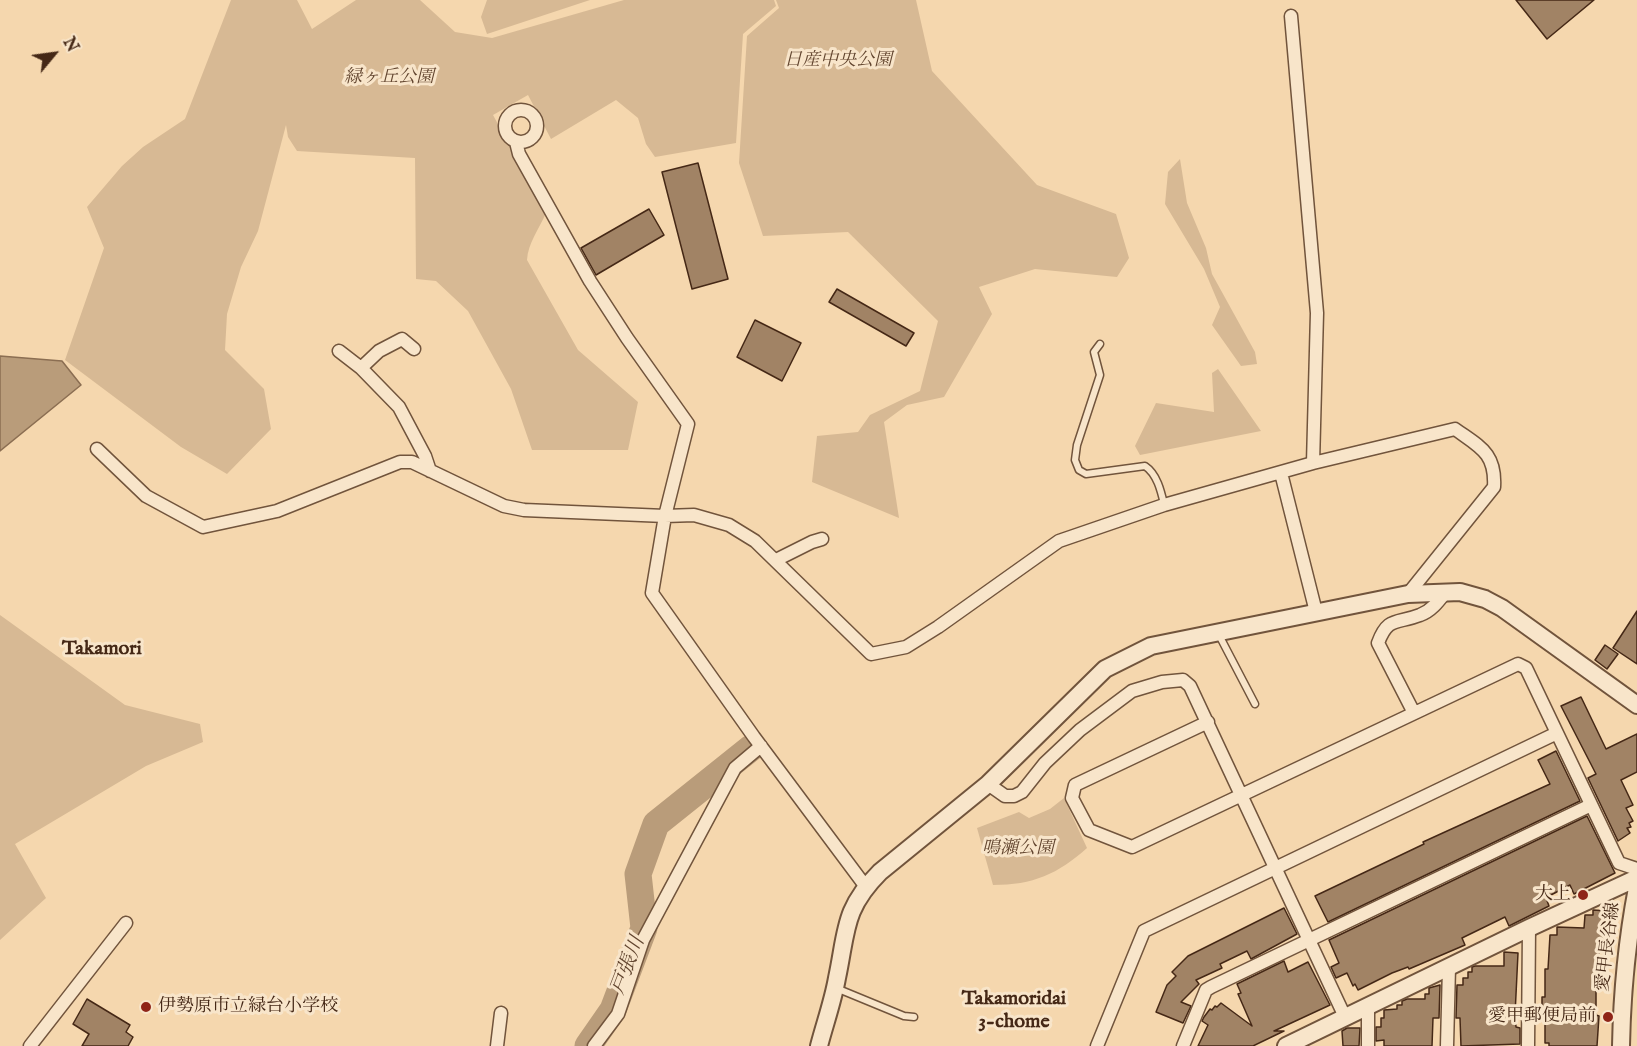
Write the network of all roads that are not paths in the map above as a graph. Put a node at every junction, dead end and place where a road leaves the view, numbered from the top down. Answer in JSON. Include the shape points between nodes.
{"nodes":[{"id":1,"x":1291,"y":16,"type":"dead end"},
{"id":2,"x":516,"y":142,"type":"dead end"},
{"id":3,"x":1100,"y":344,"type":"dead end"},
{"id":4,"x":414,"y":349,"type":"dead end"},
{"id":5,"x":339,"y":351,"type":"dead end"},
{"id":6,"x":361,"y":368,"type":"junction"},
{"id":7,"x":97,"y":449,"type":"dead end"},
{"id":8,"x":1313,"y":463,"type":"junction"},
{"id":9,"x":430,"y":471,"type":"junction"},
{"id":10,"x":1281,"y":473,"type":"junction"},
{"id":11,"x":1164,"y":505,"type":"junction"},
{"id":12,"x":665,"y":516,"type":"junction"},
{"id":13,"x":822,"y":539,"type":"dead end"},
{"id":14,"x":776,"y":560,"type":"junction"},
{"id":15,"x":1445,"y":592,"type":"junction"},
{"id":16,"x":1408,"y":594,"type":"junction"},
{"id":17,"x":1316,"y":612,"type":"junction"},
{"id":18,"x":1217,"y":632,"type":"junction"},
{"id":19,"x":1255,"y":704,"type":"dead end"},
{"id":20,"x":1637,"y":705,"type":"edge"},
{"id":21,"x":1414,"y":713,"type":"junction"},
{"id":22,"x":1208,"y":722,"type":"junction"},
{"id":23,"x":1557,"y":733,"type":"junction"},
{"id":24,"x":761,"y":746,"type":"junction"},
{"id":25,"x":988,"y":784,"type":"junction"},
{"id":26,"x":1242,"y":795,"type":"junction"},
{"id":27,"x":1591,"y":805,"type":"junction"},
{"id":28,"x":1276,"y":867,"type":"junction"},
{"id":29,"x":1637,"y":869,"type":"edge"},
{"id":30,"x":1637,"y":878,"type":"edge"},
{"id":31,"x":866,"y":887,"type":"junction"},
{"id":32,"x":1637,"y":888,"type":"edge"},
{"id":33,"x":126,"y":923,"type":"dead end"},
{"id":34,"x":1529,"y":928,"type":"junction"},
{"id":35,"x":1310,"y":940,"type":"junction"},
{"id":36,"x":1449,"y":967,"type":"junction"},
{"id":37,"x":835,"y":988,"type":"junction"},
{"id":38,"x":1368,"y":1006,"type":"junction"},
{"id":39,"x":501,"y":1013,"type":"dead end"},
{"id":40,"x":914,"y":1017,"type":"dead end"},
{"id":41,"x":1346,"y":1017,"type":"junction"},
{"id":42,"x":30,"y":1046,"type":"edge"},
{"id":43,"x":497,"y":1046,"type":"edge"},
{"id":44,"x":594,"y":1046,"type":"edge"},
{"id":45,"x":819,"y":1046,"type":"edge"},
{"id":46,"x":1097,"y":1046,"type":"edge"},
{"id":47,"x":1183,"y":1046,"type":"edge"},
{"id":48,"x":1288,"y":1046,"type":"edge"},
{"id":49,"x":1368,"y":1046,"type":"edge"},
{"id":50,"x":1448,"y":1046,"type":"edge"},
{"id":51,"x":1528,"y":1046,"type":"edge"},
{"id":52,"x":1622,"y":1046,"type":"edge"}],
"edges":[{"from":1,"to":8,"type":"street","via":[[1317,313]]},
{"from":2,"to":12,"type":"street","via":[[519,154],[591,281],[688,424]]},
{"from":3,"to":11,"type":"lane","via":[[1094,352],[1100,375],[1075,460],[1079,470],[1086,474],[1145,466],[1160,486]]},
{"from":4,"to":6,"type":"street","via":[[402,339]]},
{"from":5,"to":6,"type":"street"},
{"from":6,"to":9,"type":"street","via":[[399,407]]},
{"from":7,"to":9,"type":"street","via":[[146,496],[203,527],[277,511],[400,462],[412,462]]},
{"from":8,"to":10,"type":"street"},
{"from":8,"to":16,"type":"street","via":[[1455,429],[1486,451],[1495,474],[1494,487]]},
{"from":9,"to":12,"type":"street","via":[[504,506],[524,510]]},
{"from":10,"to":11,"type":"street"},
{"from":10,"to":17,"type":"street"},
{"from":11,"to":14,"type":"street","via":[[1059,542],[906,647],[871,654]]},
{"from":12,"to":14,"type":"street","via":[[694,515],[729,525]]},
{"from":12,"to":24,"type":"street","via":[[652,593]]},
{"from":13,"to":14,"type":"street"},
{"from":15,"to":16,"type":"street"},
{"from":15,"to":20,"type":"street","via":[[1485,599],[1502,608]]},
{"from":15,"to":21,"type":"street","via":[[1422,615],[1394,622],[1384,629],[1378,643]]},
{"from":16,"to":17,"type":"street"},
{"from":17,"to":18,"type":"street"},
{"from":18,"to":19,"type":"lane"},
{"from":18,"to":25,"type":"street","via":[[1151,646],[1105,669]]},
{"from":21,"to":23,"type":"street","via":[[1518,663],[1526,668]]},
{"from":21,"to":26,"type":"street"},
{"from":22,"to":25,"type":"street","via":[[1190,686],[1183,680],[1162,682],[1132,691],[1080,730],[1022,792],[1005,796]]},
{"from":22,"to":26,"type":"street"},
{"from":22,"to":26,"type":"street","via":[[1075,784],[1072,798],[1089,830],[1131,847]]},
{"from":23,"to":27,"type":"street"},
{"from":23,"to":28,"type":"street"},
{"from":24,"to":31,"type":"street"},
{"from":24,"to":44,"type":"street","via":[[735,768],[643,940],[618,1014]]},
{"from":25,"to":31,"type":"street"},
{"from":26,"to":28,"type":"street"},
{"from":27,"to":29,"type":"street","via":[[1619,863]]},
{"from":27,"to":35,"type":"street"},
{"from":28,"to":35,"type":"street"},
{"from":28,"to":46,"type":"street","via":[[1144,932]]},
{"from":30,"to":34,"type":"street"},
{"from":31,"to":37,"type":"street","via":[[848,919]]},
{"from":32,"to":52,"type":"street","name":"愛甲長谷線","via":[[1622,1002]]},
{"from":33,"to":42,"type":"street"},
{"from":34,"to":36,"type":"street"},
{"from":34,"to":51,"type":"street"},
{"from":35,"to":41,"type":"street"},
{"from":35,"to":47,"type":"street","via":[[1206,990]]},
{"from":36,"to":38,"type":"street"},
{"from":36,"to":50,"type":"street"},
{"from":37,"to":40,"type":"lane"},
{"from":37,"to":45,"type":"street"},
{"from":38,"to":41,"type":"street"},
{"from":38,"to":49,"type":"street"},
{"from":39,"to":43,"type":"street"},
{"from":41,"to":48,"type":"street"}]}
